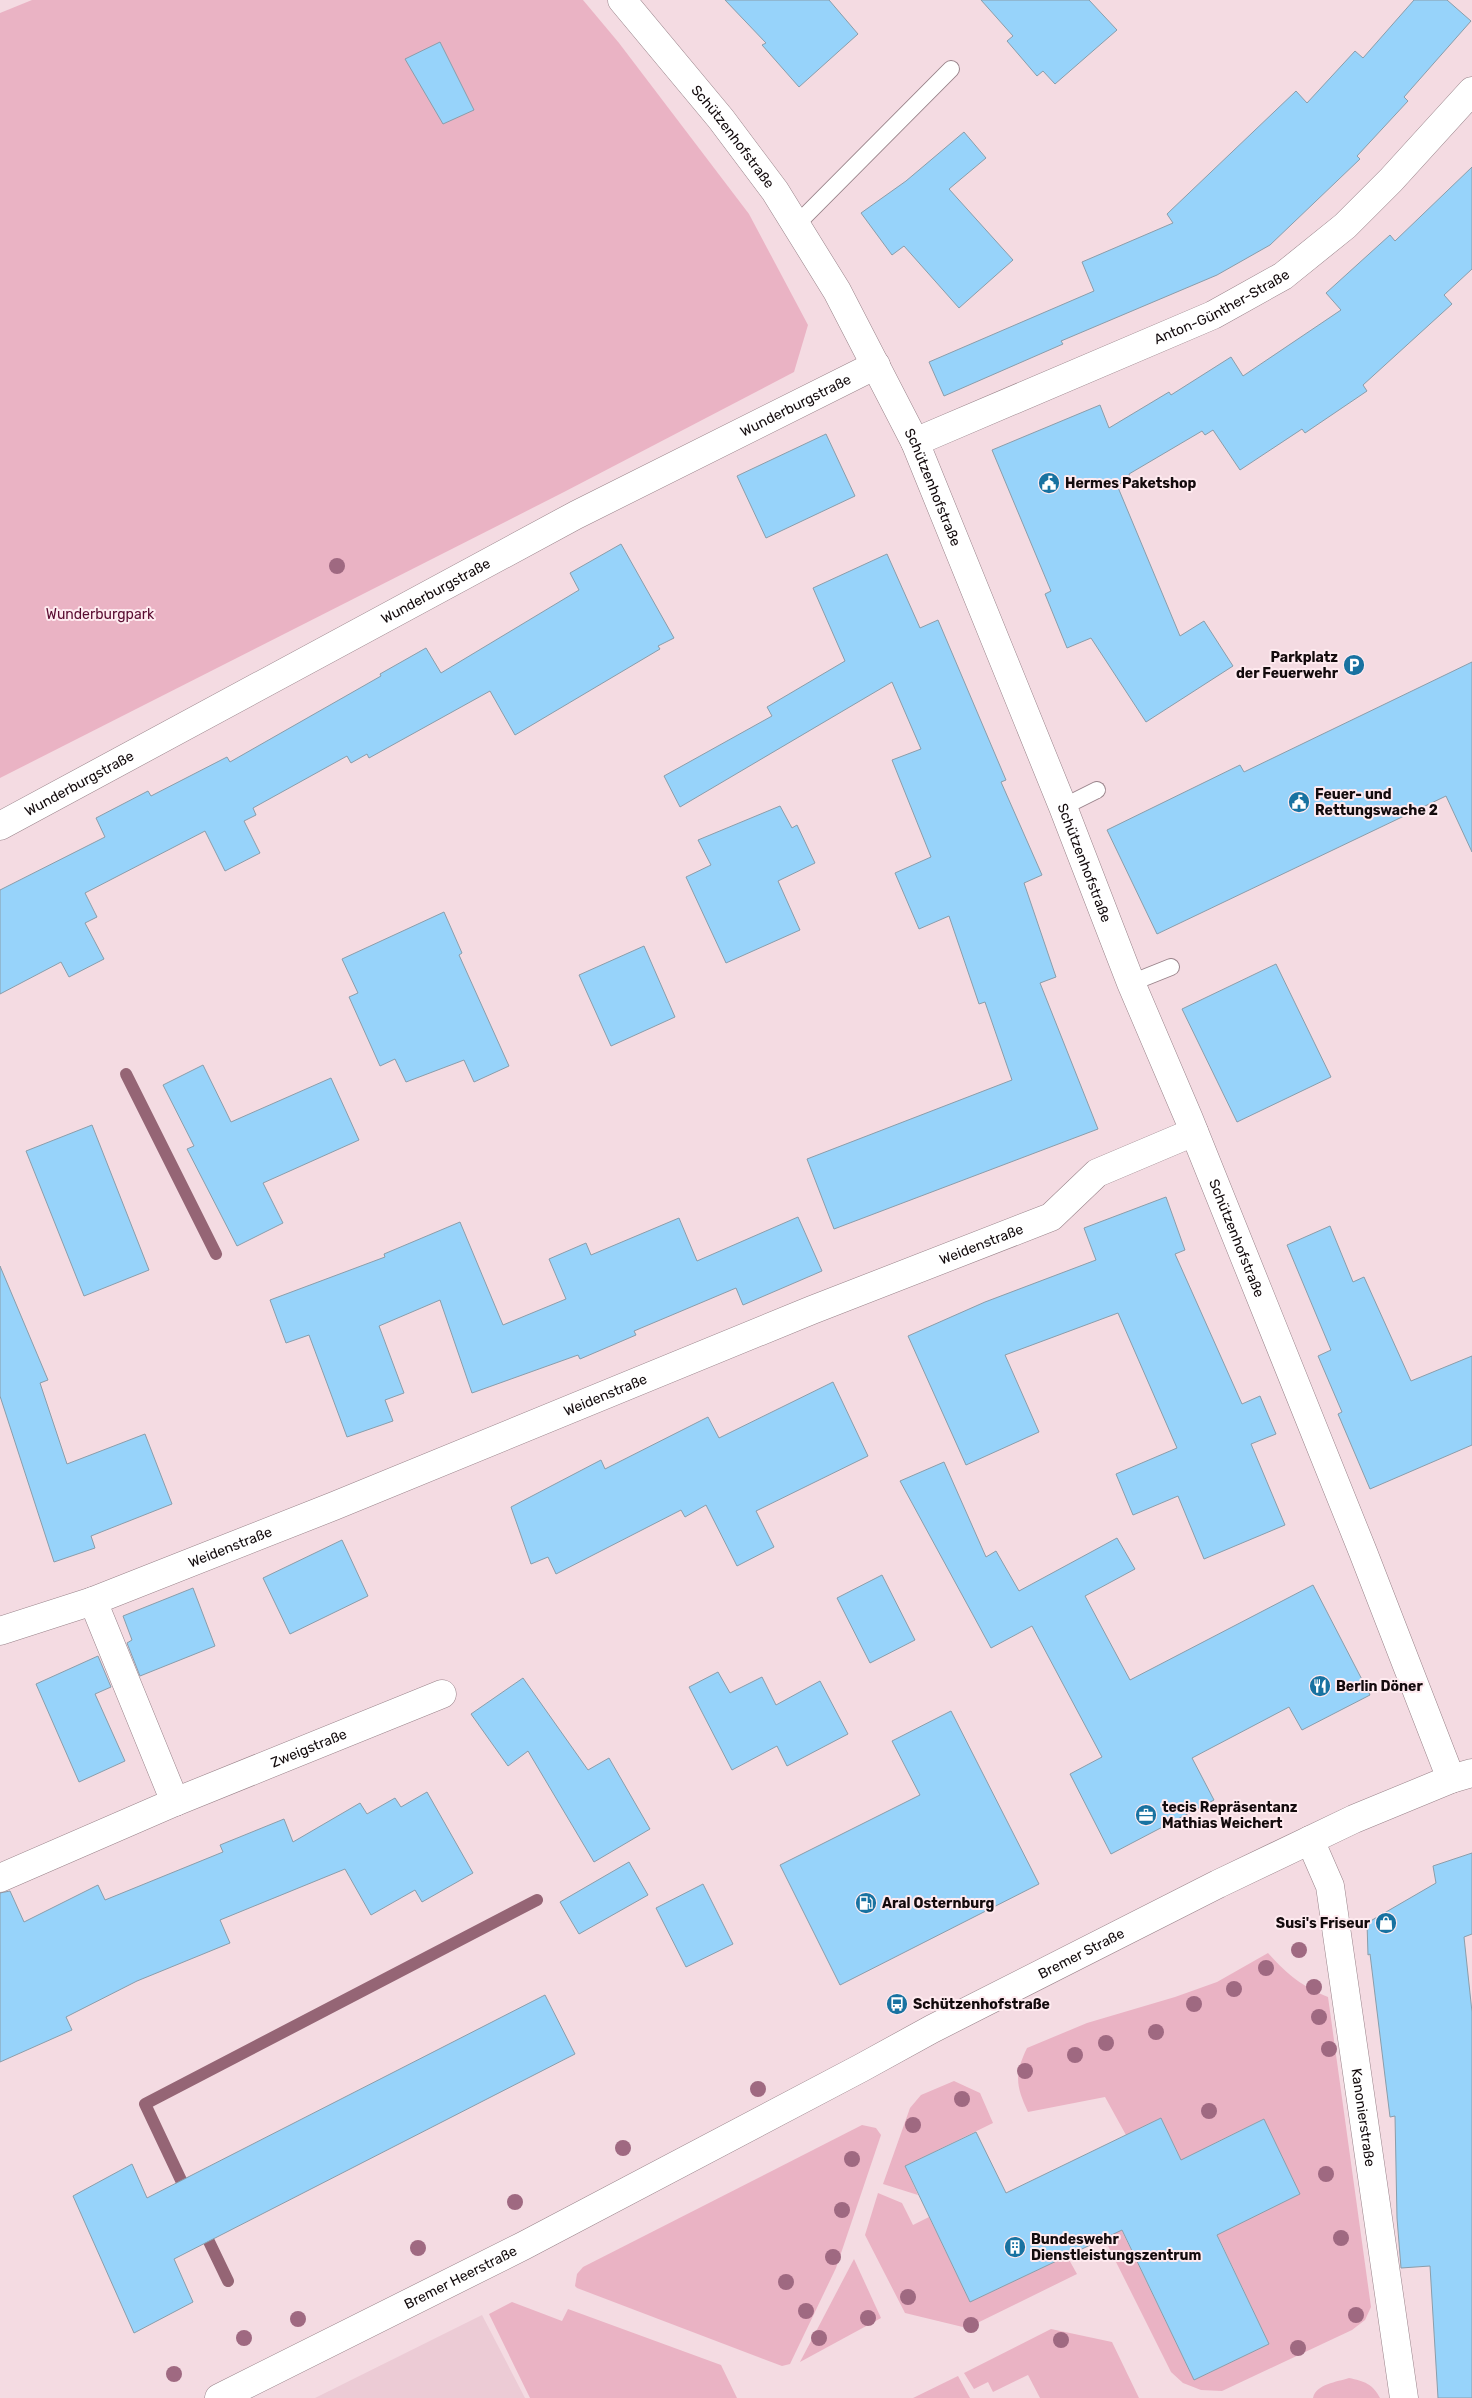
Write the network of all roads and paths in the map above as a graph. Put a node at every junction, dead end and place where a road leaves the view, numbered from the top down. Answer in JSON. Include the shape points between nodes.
{"nodes":[{"id":1,"x":622,"y":0,"type":"edge"},
{"id":2,"x":951,"y":69,"type":"dead end"},
{"id":3,"x":1472,"y":91,"type":"edge"},
{"id":4,"x":796,"y":225,"type":"junction"},
{"id":5,"x":876,"y":365,"type":"junction"},
{"id":6,"x":915,"y":442,"type":"junction"},
{"id":7,"x":1097,"y":790,"type":"dead end"},
{"id":8,"x":1063,"y":807,"type":"junction"},
{"id":9,"x":0,"y":826,"type":"edge"},
{"id":10,"x":1170,"y":967,"type":"dead end"},
{"id":11,"x":1132,"y":983,"type":"junction"},
{"id":12,"x":1194,"y":1132,"type":"junction"},
{"id":13,"x":93,"y":1601,"type":"junction"},
{"id":14,"x":0,"y":1631,"type":"edge"},
{"id":15,"x":442,"y":1694,"type":"dead end"},
{"id":16,"x":1462,"y":1776,"type":"edge"},
{"id":17,"x":175,"y":1802,"type":"junction"},
{"id":18,"x":1310,"y":1840,"type":"junction"},
{"id":19,"x":0,"y":1878,"type":"edge"},
{"id":20,"x":700,"y":2153,"type":"joint"},
{"id":21,"x":219,"y":2398,"type":"edge"},
{"id":22,"x":1404,"y":2398,"type":"edge"}],
"edges":[{"from":1,"to":4,"type":"street","name":"Schützenhofstraße","via":[[721,120],[775,191]]},
{"from":2,"to":4,"type":"lane"},
{"from":3,"to":6,"type":"street","name":"Anton-Günther-Straße","via":[[1345,226],[1283,276],[1213,315]]},
{"from":4,"to":5,"type":"street","name":"Schützenhofstraße","via":[[837,291]]},
{"from":5,"to":6,"type":"street","name":"Schützenhofstraße"},
{"from":5,"to":9,"type":"street","name":"Wunderburgstraße","via":[[576,515]]},
{"from":6,"to":8,"type":"street","name":"Schützenhofstraße"},
{"from":7,"to":8,"type":"lane"},
{"from":8,"to":11,"type":"street","name":"Schützenhofstraße"},
{"from":10,"to":11,"type":"lane"},
{"from":11,"to":12,"type":"street","name":"Schützenhofstraße"},
{"from":12,"to":13,"type":"street","name":"Weidenstraße","via":[[1097,1173],[1051,1217],[812,1310]]},
{"from":12,"to":16,"type":"street","name":"Schützenhofstraße","via":[[1360,1542]]},
{"from":13,"to":14,"type":"street","name":"Weidenstraße"},
{"from":13,"to":17,"type":"street"},
{"from":15,"to":17,"type":"street","name":"Zweigstraße"},
{"from":16,"to":18,"type":"street","name":"Bremer Straße"},
{"from":17,"to":19,"type":"street","name":"Zweigstraße"},
{"from":18,"to":20,"type":"street","name":"Bremer Straße","via":[[932,2028]]},
{"from":18,"to":22,"type":"street","name":"Kanonierstraße","via":[[1330,1886]]},
{"from":20,"to":21,"type":"street","name":"Bremer Heerstraße","via":[[523,2246]]}]}
